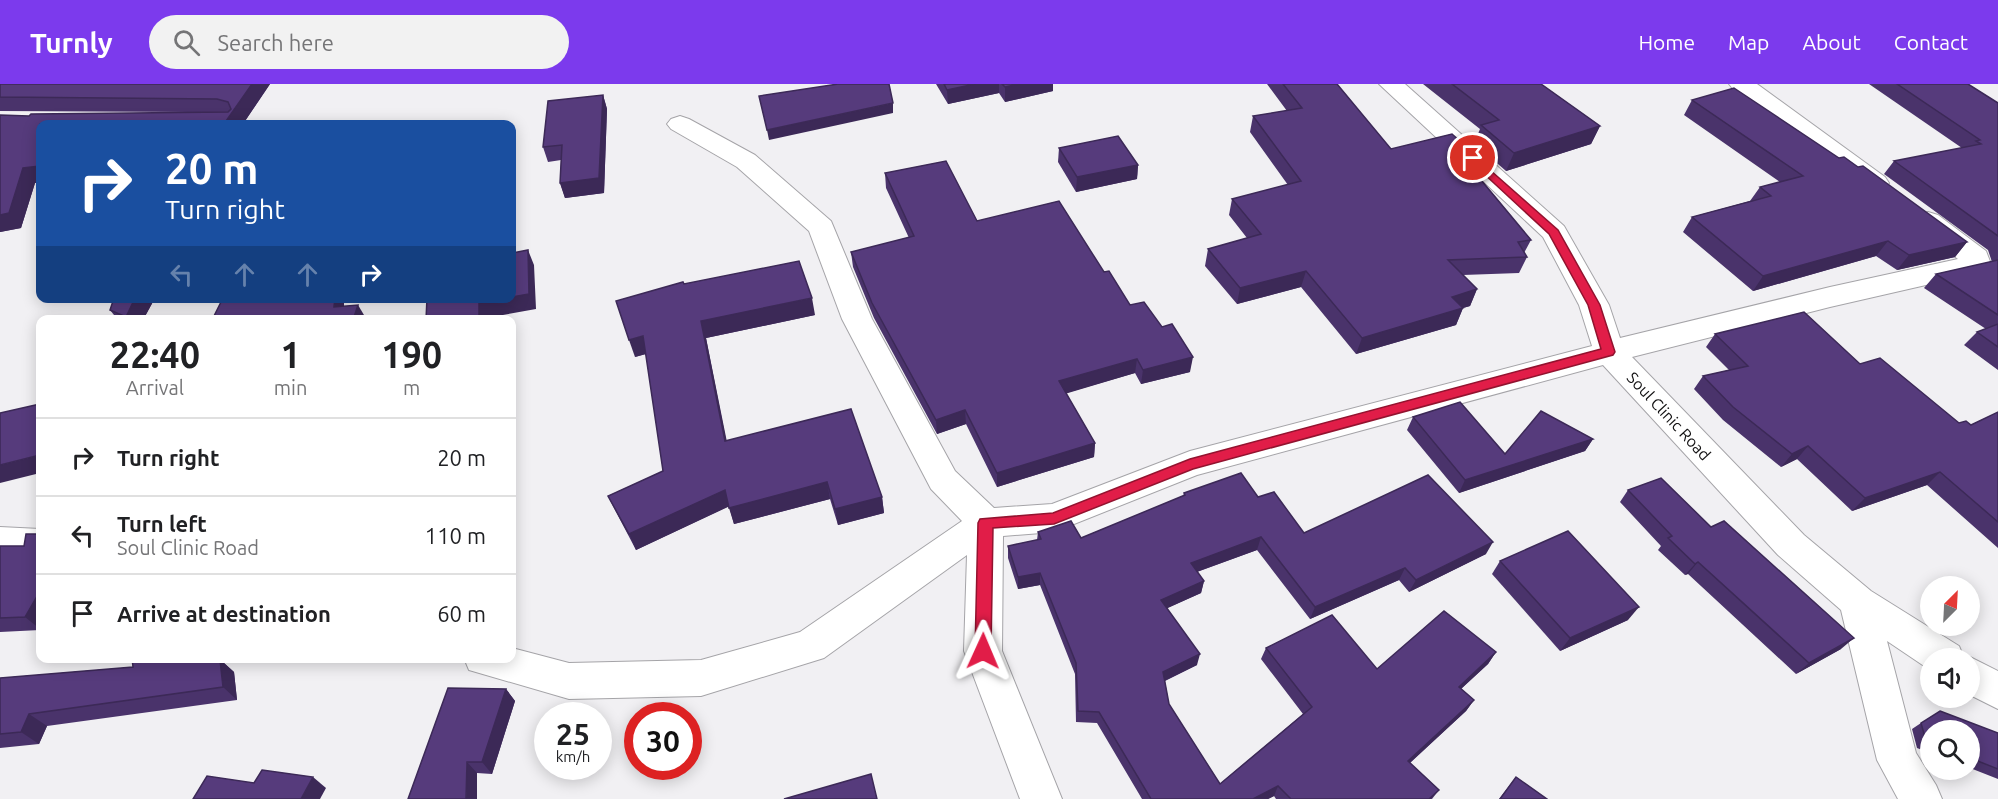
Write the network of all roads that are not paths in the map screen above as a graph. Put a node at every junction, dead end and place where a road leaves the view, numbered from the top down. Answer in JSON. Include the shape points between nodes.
{"nodes":[{"id":1,"x":1391,"y":84,"type":"edge"},
{"id":2,"x":1741,"y":84,"type":"edge"},
{"id":3,"x":680,"y":124,"type":"dead end"},
{"id":4,"x":1609,"y":352,"type":"junction"},
{"id":5,"x":986,"y":523,"type":"junction"},
{"id":6,"x":0,"y":542,"type":"edge"},
{"id":7,"x":36,"y":543,"type":"edge"},
{"id":8,"x":1858,"y":602,"type":"junction"},
{"id":9,"x":1929,"y":648,"type":"edge"},
{"id":10,"x":502,"y":663,"type":"edge"},
{"id":11,"x":1041,"y":799,"type":"edge"},
{"id":12,"x":1921,"y":799,"type":"edge"}],
"edges":[{"from":1,"to":4,"type":"street","name":"Soul Clinic Road","via":[[1554,232],[1594,305]]},
{"from":2,"to":4,"type":"street","via":[[1969,251],[1977,264]]},
{"from":3,"to":5,"type":"street","via":[[746,161],[820,227],[857,319],[943,480]]},
{"from":4,"to":5,"type":"street","via":[[1190,464],[1054,518]]},
{"from":4,"to":8,"type":"street","name":"Soul Clinic Road","via":[[1791,545]]},
{"from":5,"to":10,"type":"street","via":[[811,646],[701,678],[569,681]]},
{"from":5,"to":11,"type":"street","via":[[983,651]]},
{"from":6,"to":7,"type":"street"},
{"from":8,"to":9,"type":"street","name":"Soul Clinic Road"},
{"from":8,"to":12,"type":"street","via":[[1897,760]]}]}
